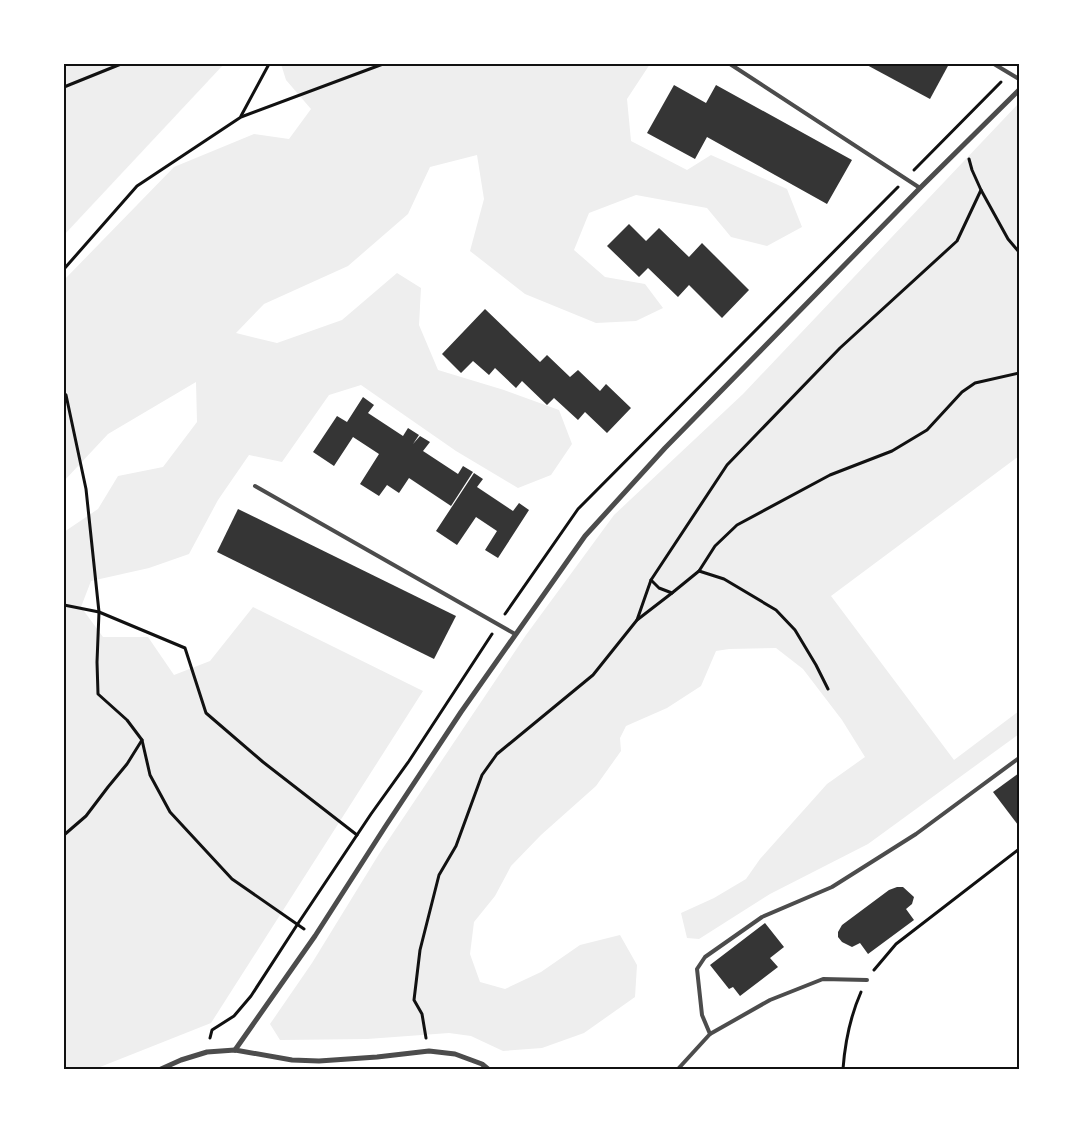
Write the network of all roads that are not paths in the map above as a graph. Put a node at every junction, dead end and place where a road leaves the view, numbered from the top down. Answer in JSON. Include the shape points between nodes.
{"nodes":[{"id":1,"x":730,"y":64,"type":"edge"},
{"id":2,"x":994,"y":64,"type":"edge"},
{"id":3,"x":1019,"y":79,"type":"edge"},
{"id":4,"x":1019,"y":90,"type":"edge"},
{"id":5,"x":920,"y":188,"type":"junction"},
{"id":6,"x":255,"y":486,"type":"dead end"},
{"id":7,"x":515,"y":634,"type":"junction"},
{"id":8,"x":1019,"y":758,"type":"edge"},
{"id":9,"x":867,"y":980,"type":"road end"},
{"id":10,"x":710,"y":1034,"type":"junction"},
{"id":11,"x":235,"y":1050,"type":"junction"},
{"id":12,"x":161,"y":1069,"type":"edge"},
{"id":13,"x":488,"y":1069,"type":"edge"},
{"id":14,"x":678,"y":1069,"type":"edge"}],
"edges":[{"from":1,"to":5,"type":"lane"},
{"from":2,"to":3,"type":"lane"},
{"from":4,"to":5,"type":"street"},
{"from":5,"to":7,"type":"street","via":[[665,448],[585,536]]},
{"from":6,"to":7,"type":"lane"},
{"from":7,"to":11,"type":"street","via":[[315,936]]},
{"from":8,"to":10,"type":"lane","via":[[908,839],[832,887],[762,917],[705,957],[697,969],[702,1015]]},
{"from":9,"to":10,"type":"lane","via":[[823,979],[770,1000]]},
{"from":10,"to":14,"type":"lane"},
{"from":11,"to":12,"type":"street","via":[[207,1052]]},
{"from":11,"to":13,"type":"street","via":[[292,1060],[319,1061],[429,1051],[455,1054]]}]}
